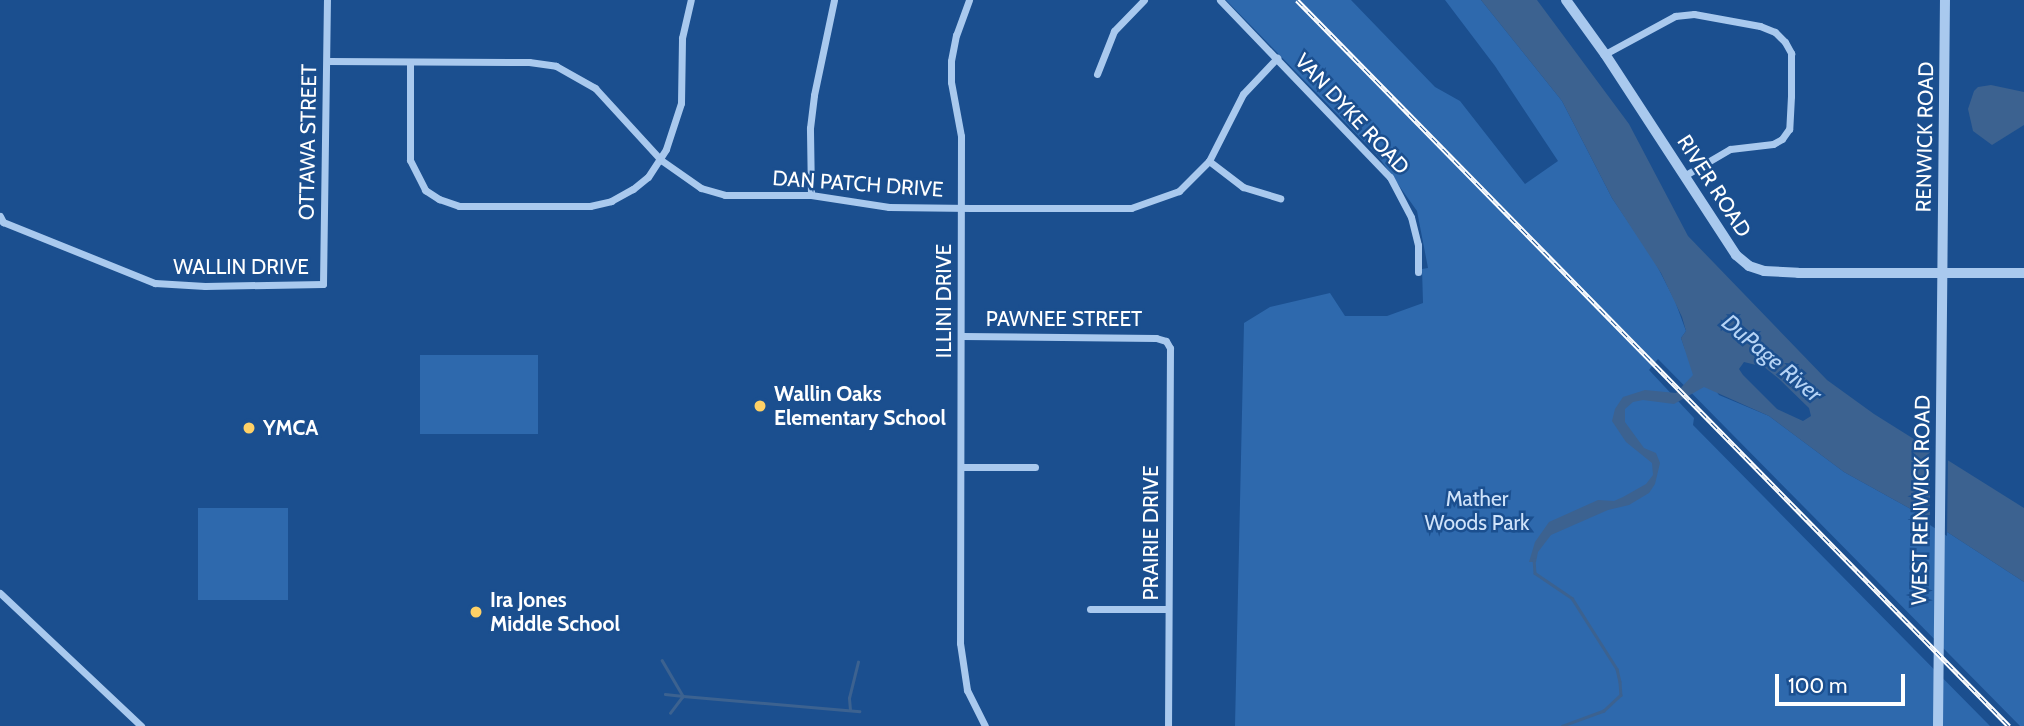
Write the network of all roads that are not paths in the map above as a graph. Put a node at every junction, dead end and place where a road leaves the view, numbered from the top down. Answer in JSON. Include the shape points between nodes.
{"nodes":[{"id":1,"x":327,"y":0,"type":"edge"},
{"id":2,"x":691,"y":0,"type":"edge"},
{"id":3,"x":834,"y":0,"type":"edge"},
{"id":4,"x":969,"y":0,"type":"edge"},
{"id":5,"x":1144,"y":0,"type":"edge"},
{"id":6,"x":1220,"y":0,"type":"edge"},
{"id":7,"x":1566,"y":0,"type":"edge"},
{"id":8,"x":1945,"y":0,"type":"edge"},
{"id":9,"x":1605,"y":54,"type":"junction"},
{"id":10,"x":1277,"y":58,"type":"junction"},
{"id":11,"x":327,"y":61,"type":"junction"},
{"id":12,"x":410,"y":63,"type":"junction"},
{"id":13,"x":1097,"y":74,"type":"dead end"},
{"id":14,"x":661,"y":160,"type":"junction"},
{"id":15,"x":1209,"y":160,"type":"junction"},
{"id":16,"x":1684,"y":176,"type":"junction"},
{"id":17,"x":811,"y":195,"type":"junction"},
{"id":18,"x":1280,"y":198,"type":"dead end"},
{"id":19,"x":961,"y":208,"type":"junction"},
{"id":20,"x":1,"y":223,"type":"edge"},
{"id":21,"x":1418,"y":272,"type":"dead end"},
{"id":22,"x":2024,"y":272,"type":"edge"},
{"id":23,"x":1943,"y":274,"type":"junction"},
{"id":24,"x":323,"y":284,"type":"joint"},
{"id":25,"x":962,"y":336,"type":"junction"},
{"id":26,"x":1166,"y":341,"type":"joint"},
{"id":27,"x":961,"y":467,"type":"junction"},
{"id":28,"x":1035,"y":467,"type":"dead end"},
{"id":29,"x":0,"y":593,"type":"edge"},
{"id":30,"x":1090,"y":609,"type":"dead end"},
{"id":31,"x":1168,"y":609,"type":"junction"},
{"id":32,"x":141,"y":726,"type":"edge"},
{"id":33,"x":985,"y":726,"type":"edge"},
{"id":34,"x":1168,"y":726,"type":"edge"},
{"id":35,"x":1938,"y":726,"type":"edge"}],
"edges":[{"from":1,"to":11,"type":"street","name":"OTTAWA STREET"},
{"from":2,"to":14,"type":"street","via":[[682,38],[677,122]]},
{"from":3,"to":17,"type":"street","via":[[813,106]]},
{"from":4,"to":19,"type":"street","name":"ILLINI DRIVE","via":[[951,61],[961,136]]},
{"from":5,"to":13,"type":"street","via":[[1114,31]]},
{"from":6,"to":10,"type":"street","name":"VAN DYKE ROAD"},
{"from":7,"to":9,"type":"street","name":"RIVER ROAD"},
{"from":8,"to":23,"type":"street","name":"RENWICK ROAD"},
{"from":9,"to":16,"type":"street","name":"RIVER ROAD"},
{"from":9,"to":16,"type":"street","via":[[1675,16],[1694,14],[1760,26],[1786,42],[1791,53],[1791,96],[1789,129],[1782,139],[1730,149]]},
{"from":10,"to":15,"type":"street","name":"DAN PATCH DRIVE","via":[[1242,94]]},
{"from":10,"to":21,"type":"street","name":"VAN DYKE ROAD","via":[[1390,177],[1411,217]]},
{"from":11,"to":12,"type":"street","name":"DAN PATCH DRIVE"},
{"from":11,"to":24,"type":"street","name":"OTTAWA STREET"},
{"from":12,"to":14,"type":"street","name":"DAN PATCH DRIVE","via":[[556,66],[595,88]]},
{"from":12,"to":14,"type":"street","via":[[410,160],[425,190],[439,199],[459,206],[590,206],[633,189]]},
{"from":14,"to":17,"type":"street","name":"DAN PATCH DRIVE","via":[[701,188],[724,195]]},
{"from":15,"to":18,"type":"street","via":[[1243,187]]},
{"from":15,"to":19,"type":"street","name":"DAN PATCH DRIVE","via":[[1179,191],[1132,208]]},
{"from":16,"to":23,"type":"street","name":"RIVER ROAD","via":[[1736,255],[1749,266],[1780,272]]},
{"from":17,"to":19,"type":"street","name":"DAN PATCH DRIVE","via":[[890,207]]},
{"from":19,"to":25,"type":"street","name":"ILLINI DRIVE"},
{"from":20,"to":24,"type":"street","name":"WALLIN DRIVE","via":[[155,283]]},
{"from":22,"to":23,"type":"street","name":"RIVER ROAD"},
{"from":23,"to":35,"type":"street","name":"WEST RENWICK ROAD"},
{"from":25,"to":26,"type":"street","name":"PAWNEE STREET"},
{"from":25,"to":27,"type":"street","name":"ILLINI DRIVE"},
{"from":26,"to":31,"type":"street","name":"PRAIRIE DRIVE","via":[[1170,348]]},
{"from":27,"to":28,"type":"street"},
{"from":27,"to":33,"type":"street","name":"ILLINI DRIVE","via":[[961,666],[975,711]]},
{"from":29,"to":32,"type":"street"},
{"from":30,"to":31,"type":"street"},
{"from":31,"to":34,"type":"street","name":"PRAIRIE DRIVE"}]}
